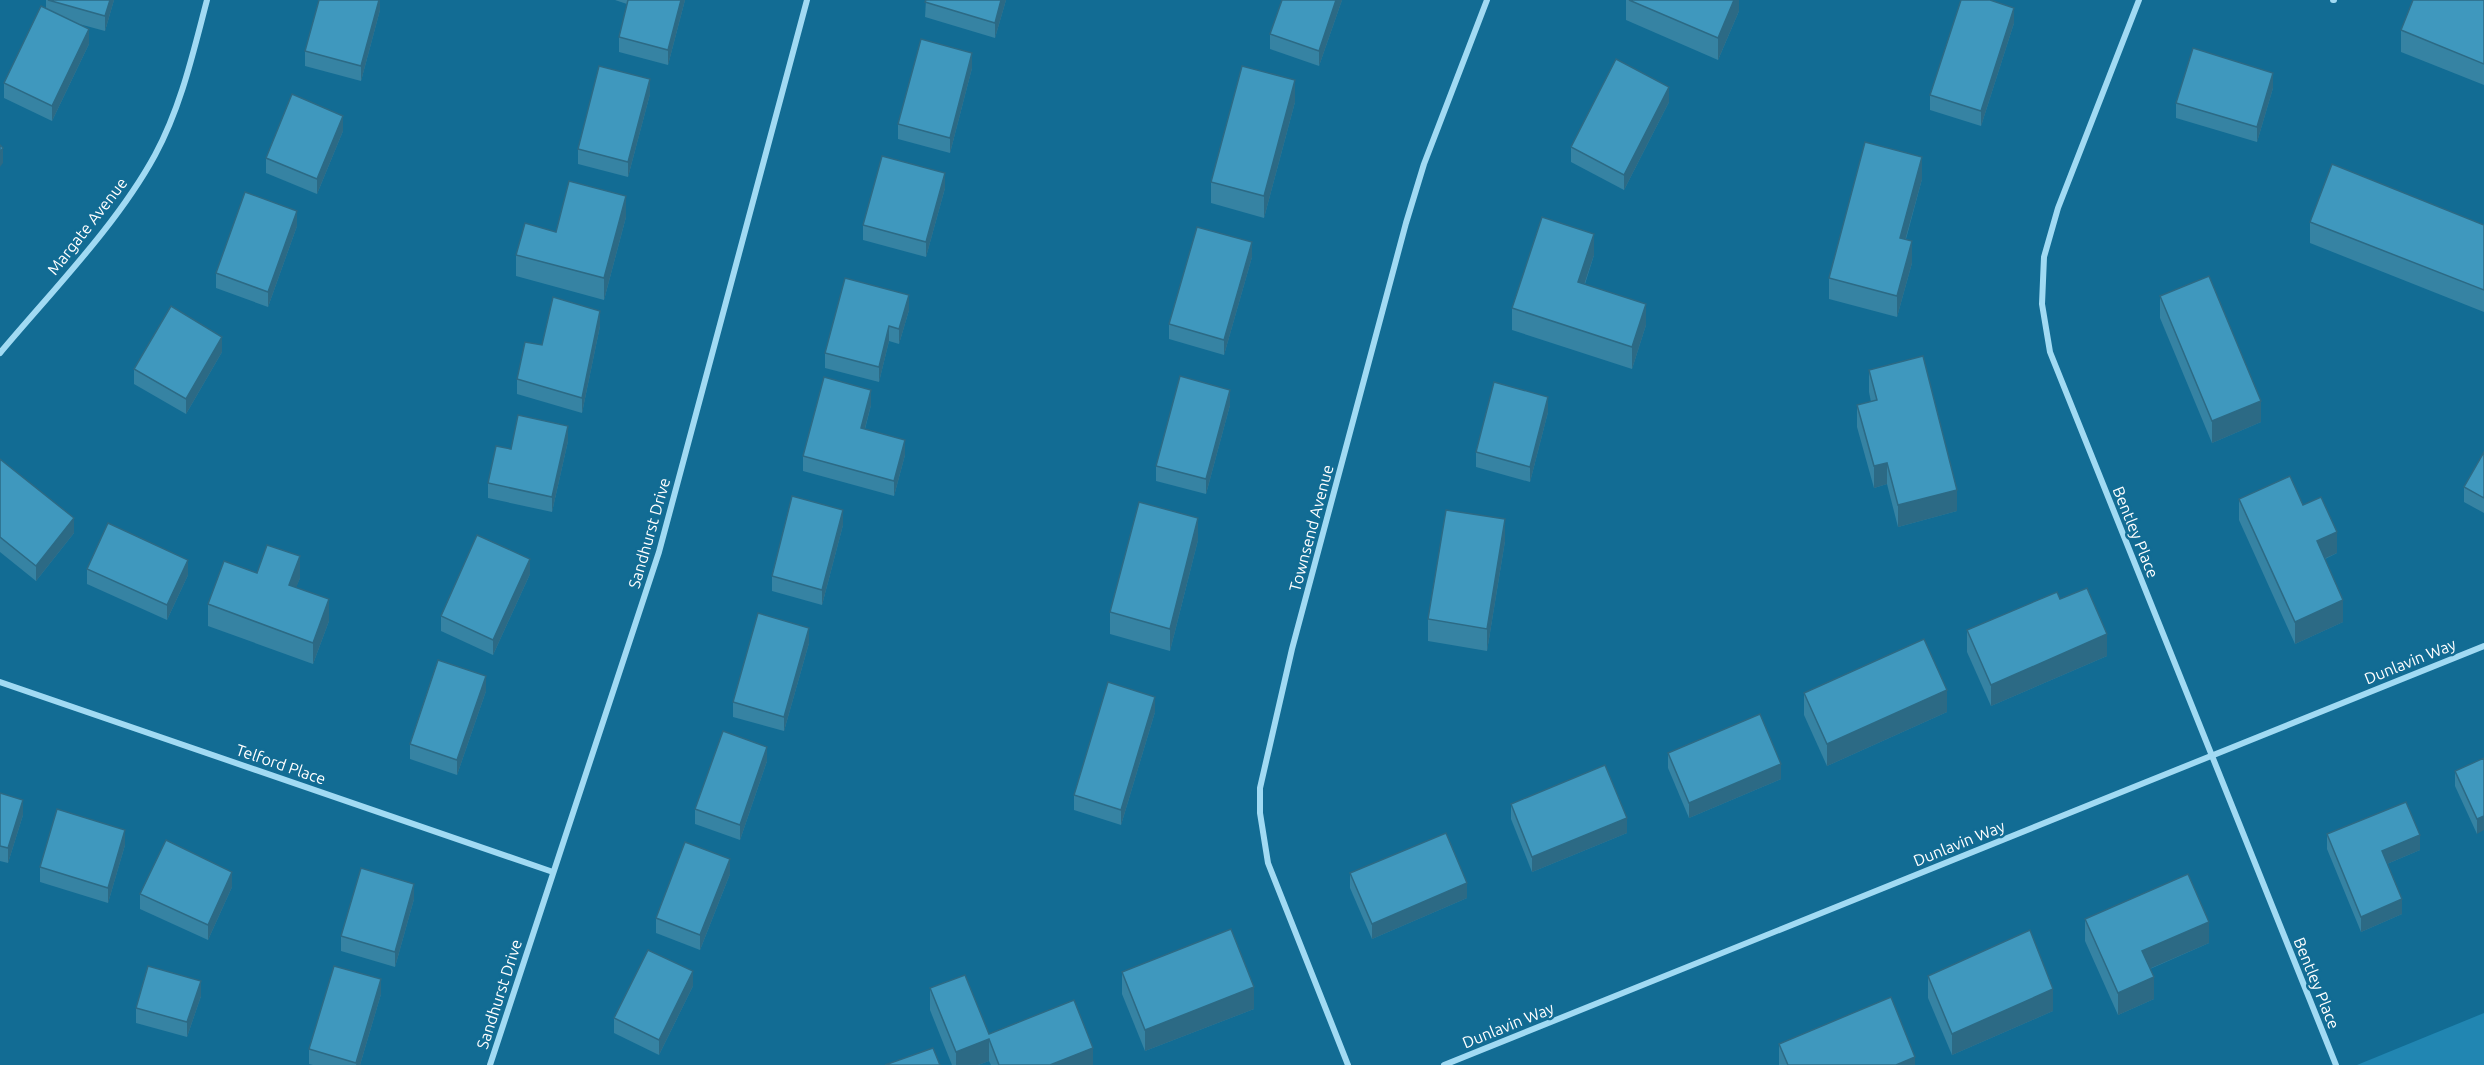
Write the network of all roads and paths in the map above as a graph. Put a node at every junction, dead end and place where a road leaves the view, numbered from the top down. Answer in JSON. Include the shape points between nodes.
{"nodes":[{"id":1,"x":207,"y":0,"type":"edge"},
{"id":2,"x":807,"y":0,"type":"edge"},
{"id":3,"x":1487,"y":0,"type":"edge"},
{"id":4,"x":2139,"y":0,"type":"edge"},
{"id":5,"x":0,"y":353,"type":"edge"},
{"id":6,"x":2484,"y":646,"type":"edge"},
{"id":7,"x":0,"y":682,"type":"edge"},
{"id":8,"x":2211,"y":756,"type":"junction"},
{"id":9,"x":553,"y":872,"type":"junction"},
{"id":10,"x":490,"y":1065,"type":"edge"},
{"id":11,"x":1348,"y":1065,"type":"edge"},
{"id":12,"x":1444,"y":1065,"type":"edge"},
{"id":13,"x":2336,"y":1065,"type":"edge"}],
"edges":[{"from":1,"to":5,"type":"street","name":"Margate Avenue","via":[[183,90],[155,154],[117,214]]},
{"from":2,"to":9,"type":"street","name":"Sandhurst Drive","via":[[659,552]]},
{"from":3,"to":11,"type":"street","name":"Townsend Avenue","via":[[1424,164],[1406,223],[1292,649],[1260,788],[1268,863]]},
{"from":4,"to":8,"type":"street","name":"Bentley Place","via":[[2058,207],[2044,257],[2042,304],[2050,351]]},
{"from":6,"to":8,"type":"street","name":"Dunlavin Way"},
{"from":7,"to":9,"type":"street","name":"Telford Place"},
{"from":8,"to":12,"type":"street","name":"Dunlavin Way"},
{"from":8,"to":13,"type":"street","name":"Bentley Place"},
{"from":9,"to":10,"type":"street","name":"Sandhurst Drive"}]}
